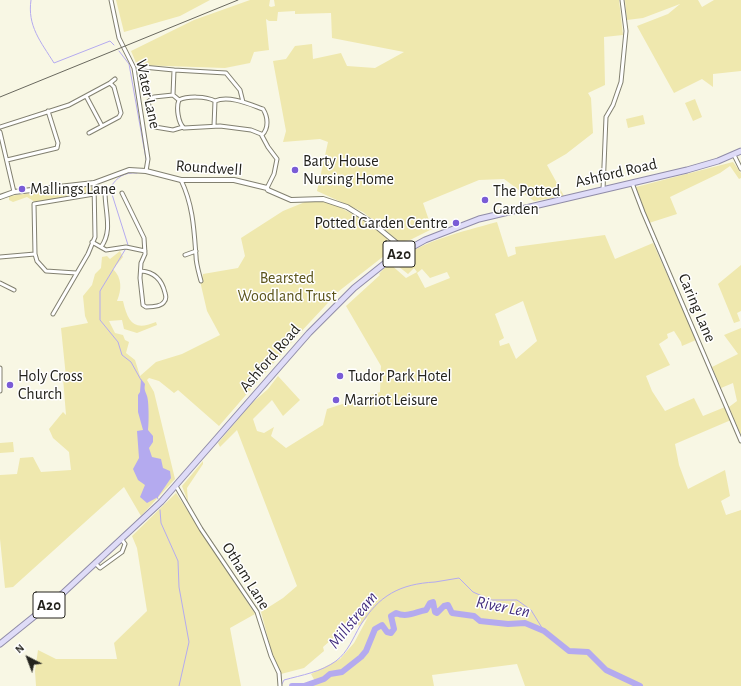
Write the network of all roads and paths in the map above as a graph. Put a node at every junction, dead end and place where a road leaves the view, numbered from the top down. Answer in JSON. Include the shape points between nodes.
{"nodes":[{"id":1,"x":111,"y":0,"type":"edge"},
{"id":2,"x":622,"y":0,"type":"edge"},
{"id":3,"x":143,"y":68,"type":"dead end"},
{"id":4,"x":174,"y":70,"type":"junction"},
{"id":5,"x":115,"y":78,"type":"dead end"},
{"id":6,"x":110,"y":83,"type":"junction"},
{"id":7,"x":173,"y":95,"type":"junction"},
{"id":8,"x":86,"y":96,"type":"junction"},
{"id":9,"x":179,"y":100,"type":"junction"},
{"id":10,"x":215,"y":101,"type":"junction"},
{"id":11,"x":244,"y":102,"type":"junction"},
{"id":12,"x":48,"y":111,"type":"junction"},
{"id":13,"x":102,"y":126,"type":"junction"},
{"id":14,"x":214,"y":126,"type":"junction"},
{"id":15,"x":0,"y":127,"type":"edge"},
{"id":16,"x":183,"y":127,"type":"junction"},
{"id":17,"x":0,"y":132,"type":"edge"},
{"id":18,"x":89,"y":133,"type":"dead end"},
{"id":19,"x":262,"y":135,"type":"junction"},
{"id":20,"x":741,"y":152,"type":"edge"},
{"id":21,"x":734,"y":155,"type":"junction"},
{"id":22,"x":7,"y":160,"type":"junction"},
{"id":23,"x":741,"y":169,"type":"edge"},
{"id":24,"x":146,"y":171,"type":"junction"},
{"id":25,"x":181,"y":180,"type":"junction"},
{"id":26,"x":94,"y":183,"type":"junction"},
{"id":27,"x":632,"y":183,"type":"junction"},
{"id":28,"x":267,"y":188,"type":"junction"},
{"id":29,"x":603,"y":190,"type":"junction"},
{"id":30,"x":14,"y":192,"type":"junction"},
{"id":31,"x":105,"y":192,"type":"dead end"},
{"id":32,"x":122,"y":193,"type":"dead end"},
{"id":33,"x":94,"y":194,"type":"junction"},
{"id":34,"x":0,"y":197,"type":"edge"},
{"id":35,"x":92,"y":242,"type":"junction"},
{"id":36,"x":396,"y":244,"type":"junction"},
{"id":37,"x":101,"y":247,"type":"junction"},
{"id":38,"x":405,"y":250,"type":"junction"},
{"id":39,"x":145,"y":251,"type":"junction"},
{"id":40,"x":196,"y":251,"type":"junction"},
{"id":41,"x":35,"y":254,"type":"junction"},
{"id":42,"x":398,"y":254,"type":"junction"},
{"id":43,"x":186,"y":255,"type":"dead end"},
{"id":44,"x":0,"y":257,"type":"edge"},
{"id":45,"x":141,"y":271,"type":"junction"},
{"id":46,"x":76,"y":274,"type":"junction"},
{"id":47,"x":201,"y":281,"type":"dead end"},
{"id":48,"x":0,"y":283,"type":"edge"},
{"id":49,"x":14,"y":290,"type":"dead end"},
{"id":50,"x":53,"y":314,"type":"dead end"},
{"id":51,"x":0,"y":368,"type":"edge"},
{"id":52,"x":0,"y":391,"type":"edge"},
{"id":53,"x":741,"y":441,"type":"edge"},
{"id":54,"x":176,"y":486,"type":"junction"},
{"id":55,"x":122,"y":540,"type":"junction"},
{"id":56,"x":95,"y":564,"type":"junction"},
{"id":57,"x":0,"y":644,"type":"edge"},
{"id":58,"x":280,"y":685,"type":"edge"}],
"edges":[{"from":1,"to":24,"type":"street","name":"Water Lane","via":[[119,38],[134,68],[148,159]]},
{"from":2,"to":29,"type":"street","via":[[626,31],[622,74],[613,105],[606,116]]},
{"from":3,"to":4,"type":"street"},
{"from":4,"to":7,"type":"street"},
{"from":4,"to":11,"type":"street","via":[[226,73],[240,90]]},
{"from":5,"to":6,"type":"street"},
{"from":6,"to":8,"type":"street"},
{"from":6,"to":13,"type":"street","via":[[114,87],[121,113],[119,117]]},
{"from":7,"to":9,"type":"street"},
{"from":7,"to":16,"type":"street","via":[[148,101],[153,126],[170,130],[179,130]]},
{"from":8,"to":12,"type":"street","via":[[69,105]]},
{"from":8,"to":13,"type":"street"},
{"from":9,"to":10,"type":"street","via":[[188,98]]},
{"from":9,"to":16,"type":"street","via":[[177,108]]},
{"from":10,"to":11,"type":"street","via":[[219,99]]},
{"from":10,"to":14,"type":"street"},
{"from":11,"to":19,"type":"street","via":[[265,111],[267,128]]},
{"from":12,"to":15,"type":"street"},
{"from":12,"to":22,"type":"street","via":[[58,143],[57,148]]},
{"from":13,"to":18,"type":"street"},
{"from":14,"to":16,"type":"street","via":[[190,129]]},
{"from":14,"to":19,"type":"street","via":[[250,130]]},
{"from":17,"to":22,"type":"street"},
{"from":19,"to":28,"type":"street","via":[[277,159]]},
{"from":20,"to":21,"type":"main road","name":"Ashford Road","number":"A20"},
{"from":21,"to":23,"type":"street"},
{"from":21,"to":27,"type":"main road","name":"Ashford Road","number":"A20","via":[[697,168]]},
{"from":22,"to":30,"type":"street"},
{"from":24,"to":25,"type":"street","name":"Roundwell"},
{"from":24,"to":26,"type":"street","name":"Roundwell","via":[[129,170]]},
{"from":25,"to":28,"type":"street","name":"Roundwell","via":[[234,180]]},
{"from":25,"to":40,"type":"street","via":[[191,204]]},
{"from":26,"to":30,"type":"street","name":"Roundwell"},
{"from":26,"to":33,"type":"street"},
{"from":27,"to":29,"type":"main road","name":"Ashford Road","number":"A20"},
{"from":27,"to":53,"type":"street","name":"Caring Lane"},
{"from":28,"to":36,"type":"street","name":"Roundwell","via":[[291,200],[323,198],[347,207],[371,222]]},
{"from":29,"to":38,"type":"main road","name":"Ashford Road","number":"A20","via":[[479,219],[442,232]]},
{"from":30,"to":34,"type":"street","name":"Roundwell"},
{"from":31,"to":37,"type":"street","via":[[108,232],[107,239]]},
{"from":32,"to":39,"type":"street","via":[[144,238]]},
{"from":33,"to":35,"type":"street"},
{"from":33,"to":41,"type":"street","via":[[34,204]]},
{"from":35,"to":37,"type":"street"},
{"from":35,"to":46,"type":"street"},
{"from":36,"to":38,"type":"street","name":"Roundwell"},
{"from":36,"to":42,"type":"street"},
{"from":37,"to":39,"type":"street","via":[[106,250],[126,247]]},
{"from":38,"to":42,"type":"main road","name":"Ashford Road","number":"A20"},
{"from":39,"to":45,"type":"street"},
{"from":40,"to":43,"type":"street"},
{"from":40,"to":47,"type":"street"},
{"from":41,"to":44,"type":"street"},
{"from":41,"to":46,"type":"street","via":[[37,261],[46,271]]},
{"from":42,"to":54,"type":"main road","name":"Ashford Road","number":"A20","via":[[364,280],[323,319]]},
{"from":45,"to":45,"type":"street","via":[[151,273],[160,280],[166,296],[162,304],[146,307],[143,305]]},
{"from":46,"to":50,"type":"street"},
{"from":48,"to":49,"type":"street"},
{"from":51,"to":52,"type":"street"},
{"from":54,"to":55,"type":"main road","name":"Ashford Road","number":"A20"},
{"from":54,"to":58,"type":"street","name":"Otham Lane","via":[[201,529],[257,612],[279,673]]},
{"from":55,"to":56,"type":"main road","name":"Ashford Road","number":"A20"},
{"from":55,"to":56,"type":"street","name":"Ashford Road","via":[[125,544],[122,552],[100,568]]},
{"from":56,"to":57,"type":"main road","name":"Ashford Road","number":"A20"}]}
